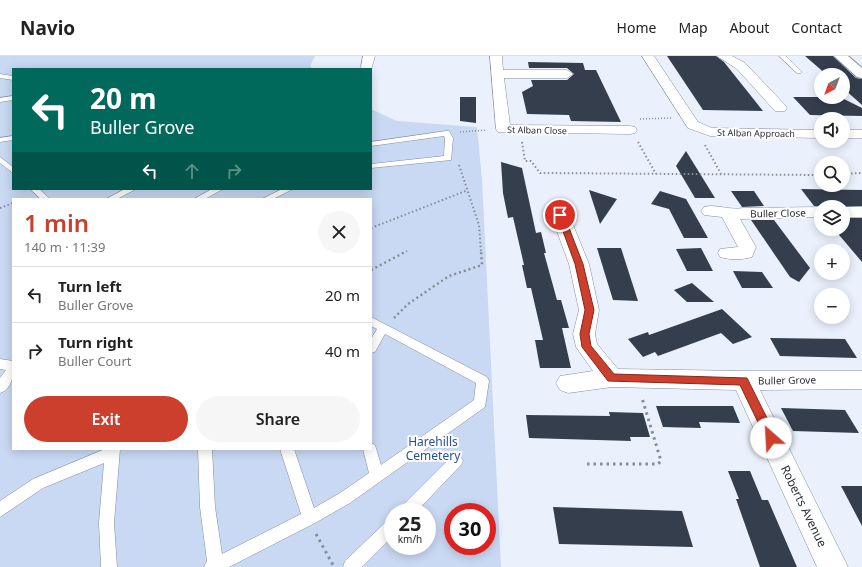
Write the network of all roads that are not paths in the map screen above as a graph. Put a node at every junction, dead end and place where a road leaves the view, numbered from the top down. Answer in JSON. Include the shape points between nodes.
{"nodes":[{"id":1,"x":496,"y":56,"type":"edge"},
{"id":2,"x":648,"y":56,"type":"edge"},
{"id":3,"x":722,"y":56,"type":"edge"},
{"id":4,"x":782,"y":56,"type":"edge"},
{"id":5,"x":840,"y":56,"type":"edge"},
{"id":6,"x":799,"y":72,"type":"dead end"},
{"id":7,"x":498,"y":74,"type":"junction"},
{"id":8,"x":567,"y":74,"type":"dead end"},
{"id":9,"x":862,"y":74,"type":"edge"},
{"id":10,"x":0,"y":76,"type":"edge"},
{"id":11,"x":12,"y":78,"type":"edge"},
{"id":12,"x":12,"y":98,"type":"edge"},
{"id":13,"x":0,"y":100,"type":"edge"},
{"id":14,"x":780,"y":108,"type":"dead end"},
{"id":15,"x":630,"y":130,"type":"road end"},
{"id":16,"x":814,"y":133,"type":"edge"},
{"id":17,"x":850,"y":134,"type":"edge"},
{"id":18,"x":862,"y":134,"type":"edge"},
{"id":19,"x":12,"y":138,"type":"edge"},
{"id":20,"x":0,"y":140,"type":"edge"},
{"id":21,"x":372,"y":144,"type":"edge"},
{"id":22,"x":0,"y":159,"type":"edge"},
{"id":23,"x":372,"y":166,"type":"edge"},
{"id":24,"x":12,"y":170,"type":"edge"},
{"id":25,"x":35,"y":190,"type":"edge"},
{"id":26,"x":130,"y":190,"type":"edge"},
{"id":27,"x":217,"y":190,"type":"edge"},
{"id":28,"x":287,"y":190,"type":"edge"},
{"id":29,"x":45,"y":198,"type":"edge"},
{"id":30,"x":112,"y":198,"type":"edge"},
{"id":31,"x":200,"y":198,"type":"edge"},
{"id":32,"x":268,"y":198,"type":"edge"},
{"id":33,"x":710,"y":211,"type":"dead end"},
{"id":34,"x":814,"y":212,"type":"edge"},
{"id":35,"x":850,"y":212,"type":"edge"},
{"id":36,"x":862,"y":212,"type":"edge"},
{"id":37,"x":560,"y":215,"type":"dead end"},
{"id":38,"x":735,"y":215,"type":"junction"},
{"id":39,"x":727,"y":253,"type":"dead end"},
{"id":40,"x":377,"y":324,"type":"edge"},
{"id":41,"x":372,"y":345,"type":"edge"},
{"id":42,"x":0,"y":364,"type":"edge"},
{"id":43,"x":12,"y":366,"type":"edge"},
{"id":44,"x":12,"y":371,"type":"edge"},
{"id":45,"x":612,"y":378,"type":"junction"},
{"id":46,"x":744,"y":380,"type":"junction"},
{"id":47,"x":862,"y":380,"type":"edge"},
{"id":48,"x":568,"y":383,"type":"dead end"},
{"id":49,"x":0,"y":388,"type":"edge"},
{"id":50,"x":205,"y":450,"type":"edge"},
{"id":51,"x":287,"y":450,"type":"edge"},
{"id":52,"x":370,"y":450,"type":"edge"},
{"id":53,"x":112,"y":451,"type":"edge"},
{"id":54,"x":456,"y":461,"type":"dead end"},
{"id":55,"x":377,"y":476,"type":"junction"},
{"id":56,"x":415,"y":503,"type":"edge"},
{"id":57,"x":0,"y":510,"type":"edge"},
{"id":58,"x":310,"y":518,"type":"junction"},
{"id":59,"x":384,"y":534,"type":"edge"},
{"id":60,"x":214,"y":566,"type":"edge"},
{"id":61,"x":109,"y":567,"type":"edge"},
{"id":62,"x":351,"y":567,"type":"edge"},
{"id":63,"x":833,"y":567,"type":"edge"}],
"edges":[{"from":1,"to":7,"type":"street"},
{"from":2,"to":16,"type":"street","name":"St Alban Approach","via":[[696,125]]},
{"from":3,"to":14,"type":"street","via":[[741,66]]},
{"from":4,"to":6,"type":"lane"},
{"from":5,"to":9,"type":"main road"},
{"from":7,"to":8,"type":"street"},
{"from":7,"to":15,"type":"street","name":"St Alban Close","via":[[503,129]]},
{"from":10,"to":11,"type":"lane"},
{"from":12,"to":13,"type":"lane"},
{"from":17,"to":18,"type":"street"},
{"from":19,"to":20,"type":"lane"},
{"from":21,"to":23,"type":"lane","via":[[446,133],[449,138],[448,158]]},
{"from":22,"to":24,"type":"lane"},
{"from":25,"to":29,"type":"lane"},
{"from":26,"to":30,"type":"lane"},
{"from":27,"to":31,"type":"lane"},
{"from":28,"to":32,"type":"lane"},
{"from":33,"to":38,"type":"street","name":"Buller Close"},
{"from":34,"to":38,"type":"street","name":"Buller Close"},
{"from":35,"to":36,"type":"street"},
{"from":37,"to":45,"type":"street","via":[[579,264],[589,310],[584,334],[587,347]]},
{"from":38,"to":39,"type":"street","via":[[730,216],[747,247],[745,253]]},
{"from":40,"to":41,"type":"lane"},
{"from":40,"to":55,"type":"lane","via":[[483,381],[480,403]]},
{"from":42,"to":43,"type":"lane"},
{"from":44,"to":49,"type":"lane"},
{"from":45,"to":46,"type":"street","name":"Buller Grove"},
{"from":45,"to":48,"type":"street","name":"Buller Grove"},
{"from":46,"to":47,"type":"street","name":"Buller Grove"},
{"from":46,"to":63,"type":"street","name":"Roberts Avenue"},
{"from":50,"to":60,"type":"lane","via":[[205,487]]},
{"from":51,"to":58,"type":"lane"},
{"from":52,"to":55,"type":"lane"},
{"from":53,"to":57,"type":"lane","via":[[53,476],[12,499]]},
{"from":53,"to":61,"type":"lane","via":[[107,505]]},
{"from":54,"to":56,"type":"lane"},
{"from":55,"to":58,"type":"lane"},
{"from":58,"to":60,"type":"lane"},
{"from":59,"to":62,"type":"lane"}]}
